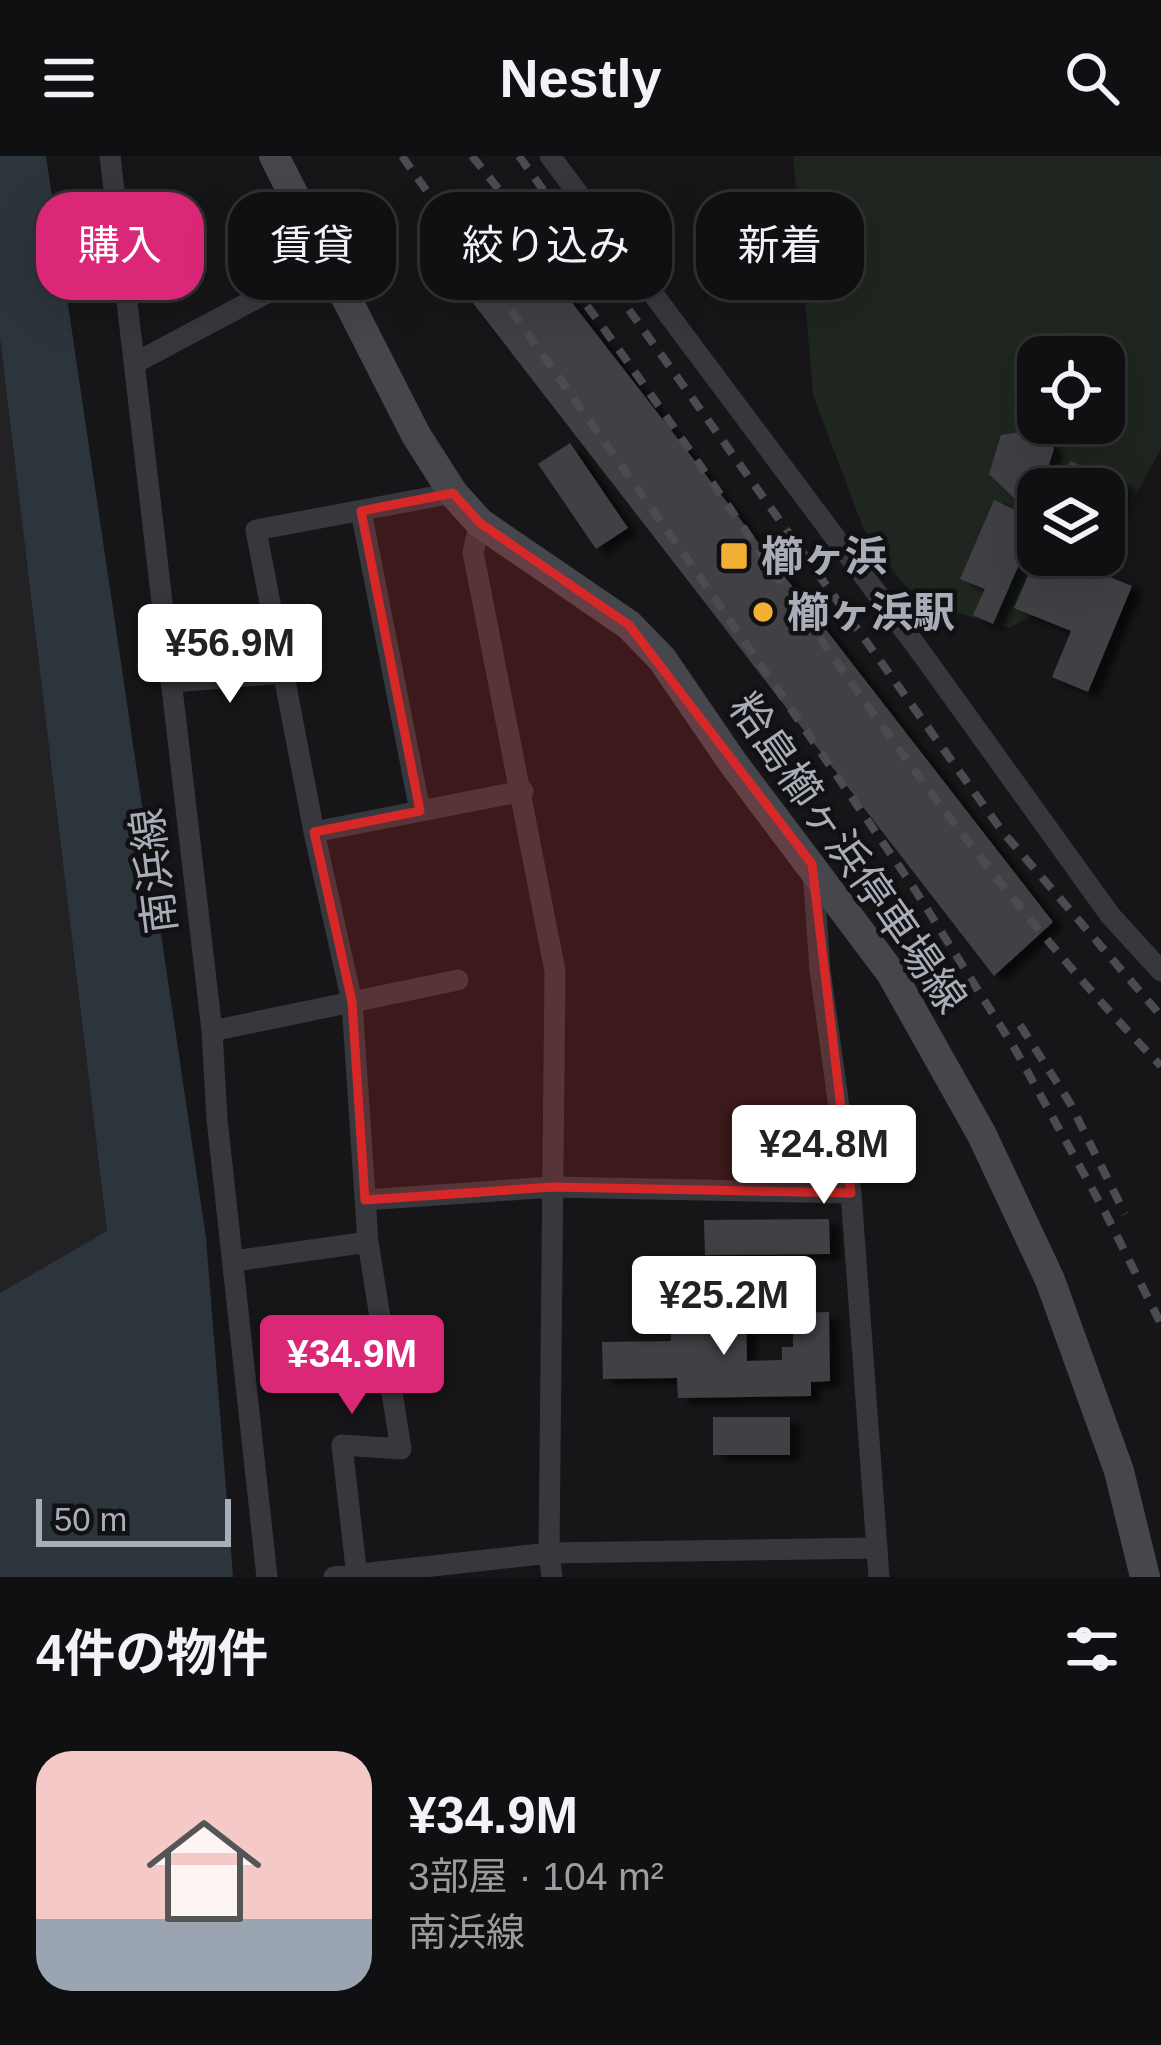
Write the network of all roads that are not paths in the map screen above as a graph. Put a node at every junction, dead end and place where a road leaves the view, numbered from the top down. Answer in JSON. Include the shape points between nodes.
{"nodes":[{"id":1,"x":110,"y":156,"type":"edge"},
{"id":2,"x":274,"y":156,"type":"edge"},
{"id":3,"x":550,"y":156,"type":"edge"},
{"id":4,"x":292,"y":192,"type":"edge"},
{"id":5,"x":254,"y":300,"type":"edge"},
{"id":6,"x":347,"y":300,"type":"edge"},
{"id":7,"x":135,"y":363,"type":"junction"},
{"id":8,"x":453,"y":493,"type":"junction"},
{"id":9,"x":361,"y":511,"type":"junction"},
{"id":10,"x":480,"y":523,"type":"junction"},
{"id":11,"x":284,"y":673,"type":"junction"},
{"id":12,"x":172,"y":682,"type":"junction"},
{"id":13,"x":523,"y":790,"type":"junction"},
{"id":14,"x":420,"y":811,"type":"junction"},
{"id":15,"x":314,"y":832,"type":"junction"},
{"id":16,"x":812,"y":864,"type":"junction"},
{"id":17,"x":1161,"y":971,"type":"edge"},
{"id":18,"x":458,"y":980,"type":"dead end"},
{"id":19,"x":352,"y":1002,"type":"junction"},
{"id":20,"x":212,"y":1031,"type":"junction"},
{"id":21,"x":553,"y":1187,"type":"junction"},
{"id":22,"x":851,"y":1193,"type":"junction"},
{"id":23,"x":365,"y":1200,"type":"junction"},
{"id":24,"x":368,"y":1242,"type":"junction"},
{"id":25,"x":234,"y":1261,"type":"junction"},
{"id":26,"x":877,"y":1548,"type":"junction"},
{"id":27,"x":549,"y":1553,"type":"junction"},
{"id":28,"x":1150,"y":1568,"type":"edge"},
{"id":29,"x":349,"y":1576,"type":"edge"},
{"id":30,"x":267,"y":1577,"type":"edge"},
{"id":31,"x":552,"y":1577,"type":"edge"},
{"id":32,"x":879,"y":1577,"type":"edge"}],
"edges":[{"from":1,"to":7,"type":"street","name":"南浜線"},
{"from":2,"to":4,"type":"main road","name":"粭島櫛ヶ浜停車場線"},
{"from":3,"to":17,"type":"street","via":[[1110,915]]},
{"from":5,"to":7,"type":"street"},
{"from":6,"to":8,"type":"main road","name":"粭島櫛ヶ浜停車場線"},
{"from":7,"to":12,"type":"street","name":"南浜線"},
{"from":8,"to":9,"type":"street"},
{"from":8,"to":10,"type":"main road","name":"粭島櫛ヶ浜停車場線"},
{"from":9,"to":11,"type":"street","via":[[256,530]]},
{"from":9,"to":14,"type":"street"},
{"from":10,"to":13,"type":"street","via":[[473,553]]},
{"from":10,"to":16,"type":"main road","name":"粭島櫛ヶ浜停車場線","via":[[645,642]]},
{"from":11,"to":12,"type":"street"},
{"from":11,"to":15,"type":"street"},
{"from":12,"to":20,"type":"street","name":"南浜線"},
{"from":13,"to":14,"type":"street"},
{"from":13,"to":21,"type":"street","via":[[555,971]]},
{"from":14,"to":15,"type":"street"},
{"from":15,"to":19,"type":"street"},
{"from":16,"to":22,"type":"street"},
{"from":16,"to":28,"type":"main road","name":"粭島櫛ヶ浜停車場線","via":[[891,973],[982,1135],[1050,1280]]},
{"from":18,"to":19,"type":"street"},
{"from":19,"to":20,"type":"street"},
{"from":19,"to":23,"type":"street"},
{"from":20,"to":25,"type":"street","name":"南浜線"},
{"from":21,"to":22,"type":"street"},
{"from":21,"to":23,"type":"street"},
{"from":21,"to":27,"type":"street"},
{"from":22,"to":26,"type":"street"},
{"from":23,"to":24,"type":"street"},
{"from":24,"to":25,"type":"street"},
{"from":24,"to":29,"type":"street","via":[[401,1449],[342,1445]]},
{"from":25,"to":30,"type":"street","name":"南浜線"},
{"from":26,"to":27,"type":"street"},
{"from":26,"to":32,"type":"street"},
{"from":27,"to":29,"type":"street"},
{"from":27,"to":31,"type":"street"}]}
